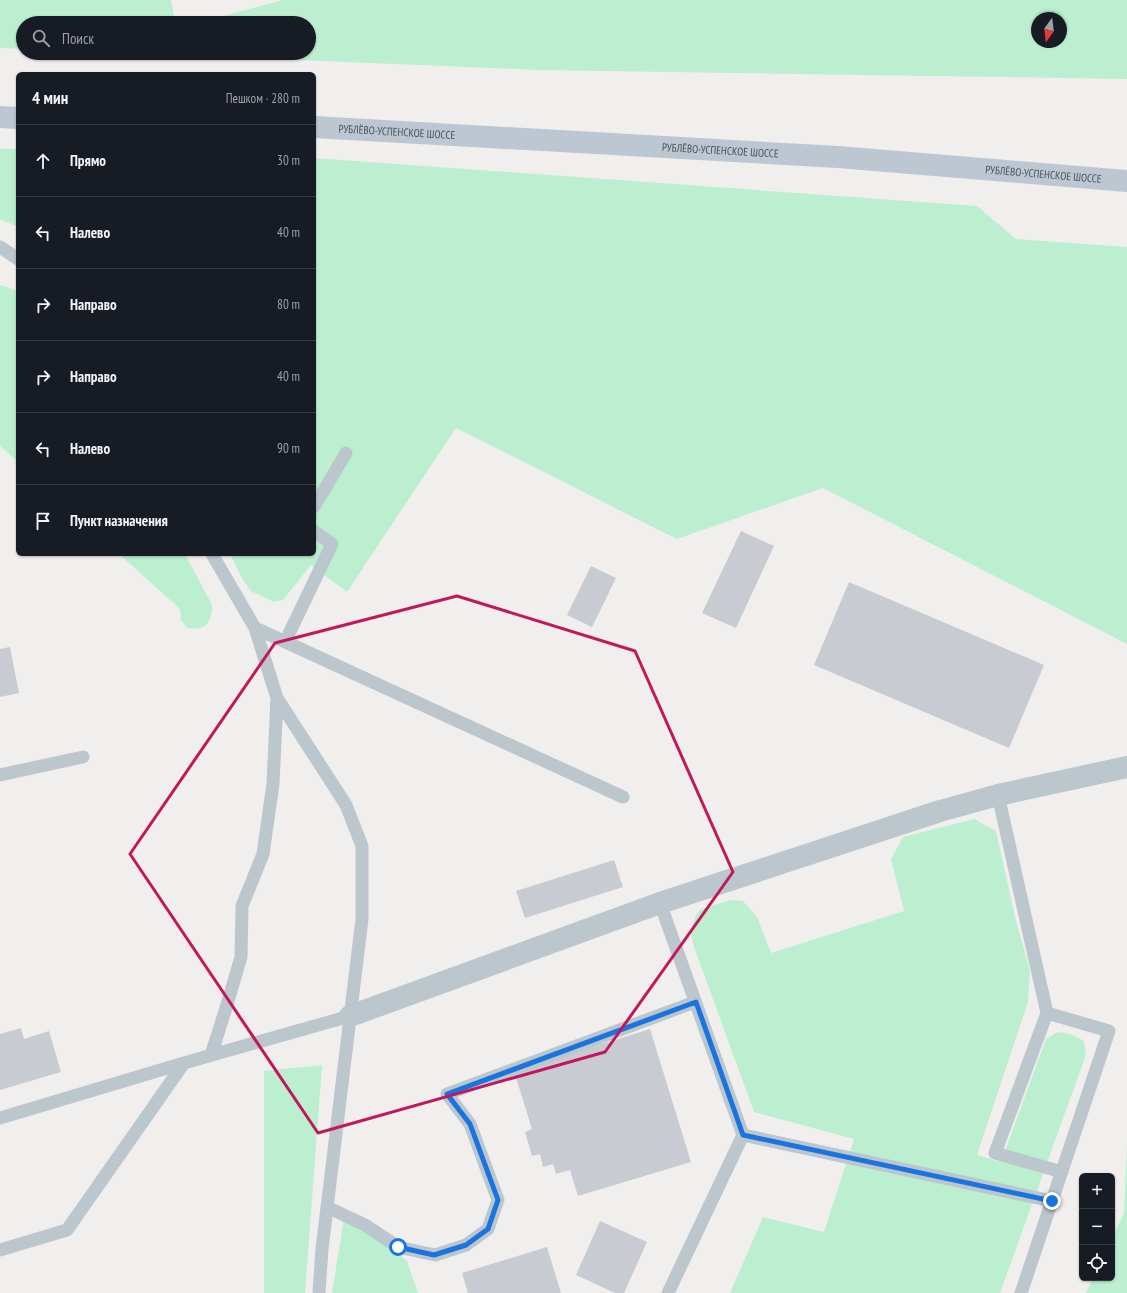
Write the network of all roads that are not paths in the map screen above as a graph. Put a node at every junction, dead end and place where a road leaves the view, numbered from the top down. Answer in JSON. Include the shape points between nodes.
{"nodes":[{"id":1,"x":0,"y":118,"type":"edge"},
{"id":2,"x":16,"y":118,"type":"edge"},
{"id":3,"x":316,"y":127,"type":"edge"},
{"id":4,"x":1127,"y":181,"type":"edge"},
{"id":5,"x":0,"y":247,"type":"edge"},
{"id":6,"x":16,"y":257,"type":"edge"},
{"id":7,"x":346,"y":453,"type":"dead end"},
{"id":8,"x":316,"y":504,"type":"edge"},
{"id":9,"x":316,"y":533,"type":"edge"},
{"id":10,"x":213,"y":556,"type":"edge"},
{"id":11,"x":255,"y":628,"type":"junction"},
{"id":12,"x":285,"y":642,"type":"junction"},
{"id":13,"x":277,"y":698,"type":"junction"},
{"id":14,"x":83,"y":757,"type":"dead end"},
{"id":15,"x":1127,"y":766,"type":"edge"},
{"id":16,"x":0,"y":775,"type":"edge"},
{"id":17,"x":998,"y":795,"type":"junction"},
{"id":18,"x":623,"y":797,"type":"dead end"},
{"id":19,"x":660,"y":902,"type":"junction"},
{"id":20,"x":696,"y":1002,"type":"junction"},
{"id":21,"x":1047,"y":1013,"type":"junction"},
{"id":22,"x":350,"y":1016,"type":"junction"},
{"id":23,"x":211,"y":1055,"type":"junction"},
{"id":24,"x":184,"y":1063,"type":"junction"},
{"id":25,"x":0,"y":1118,"type":"edge"},
{"id":26,"x":743,"y":1135,"type":"junction"},
{"id":27,"x":1062,"y":1172,"type":"junction"},
{"id":28,"x":1052,"y":1201,"type":"junction"},
{"id":29,"x":327,"y":1207,"type":"junction"},
{"id":30,"x":0,"y":1250,"type":"edge"},
{"id":31,"x":319,"y":1293,"type":"edge"},
{"id":32,"x":668,"y":1293,"type":"edge"},
{"id":33,"x":1021,"y":1293,"type":"edge"}],
"edges":[{"from":1,"to":2,"type":"main road"},
{"from":3,"to":4,"type":"main road","name":"РУБЛЁВО-УСПЕНСКОЕ ШОССЕ","via":[[838,157]]},
{"from":5,"to":6,"type":"lane"},
{"from":7,"to":8,"type":"lane"},
{"from":9,"to":12,"type":"lane","via":[[332,544]]},
{"from":10,"to":11,"type":"lane"},
{"from":11,"to":12,"type":"lane"},
{"from":11,"to":13,"type":"lane"},
{"from":12,"to":18,"type":"lane"},
{"from":13,"to":22,"type":"lane","via":[[346,805],[362,846],[362,919]]},
{"from":13,"to":23,"type":"lane","via":[[273,784],[263,854],[242,906],[241,957]]},
{"from":14,"to":16,"type":"lane"},
{"from":15,"to":17,"type":"street"},
{"from":17,"to":19,"type":"street","via":[[940,811]]},
{"from":17,"to":21,"type":"lane"},
{"from":19,"to":20,"type":"lane"},
{"from":19,"to":22,"type":"street"},
{"from":20,"to":26,"type":"lane"},
{"from":20,"to":29,"type":"lane","via":[[447,1094],[470,1124],[498,1200],[488,1229],[466,1245],[434,1255],[398,1247],[365,1225]]},
{"from":21,"to":27,"type":"lane","via":[[1109,1031]]},
{"from":21,"to":27,"type":"lane","via":[[995,1153]]},
{"from":22,"to":23,"type":"lane"},
{"from":22,"to":29,"type":"lane"},
{"from":23,"to":24,"type":"lane"},
{"from":24,"to":25,"type":"lane"},
{"from":24,"to":30,"type":"lane","via":[[67,1230]]},
{"from":26,"to":28,"type":"lane"},
{"from":26,"to":32,"type":"lane"},
{"from":27,"to":28,"type":"lane"},
{"from":28,"to":33,"type":"lane"},
{"from":29,"to":31,"type":"lane"}]}
